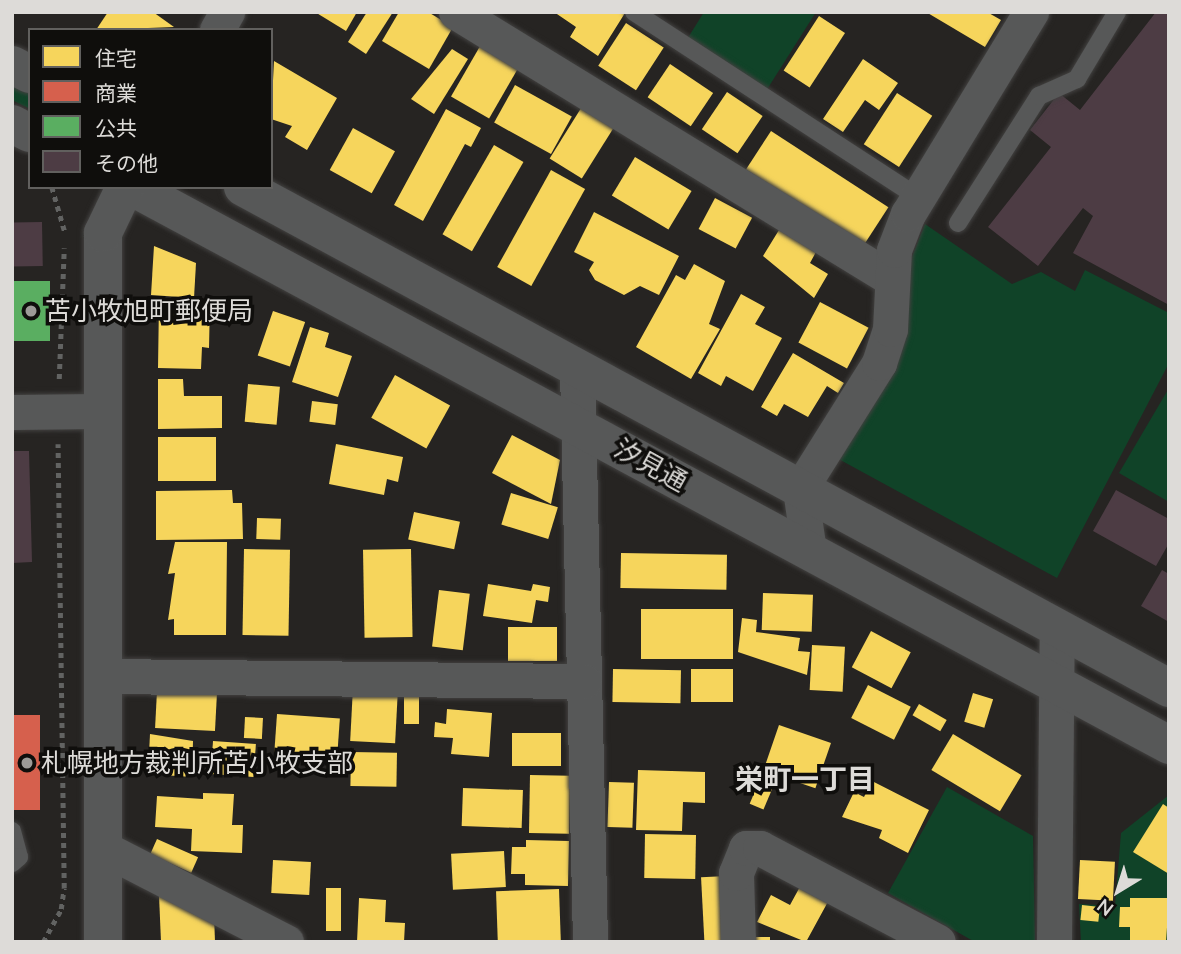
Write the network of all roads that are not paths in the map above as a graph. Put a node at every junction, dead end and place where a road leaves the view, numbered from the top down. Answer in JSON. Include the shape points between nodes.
{"nodes":[{"id":1,"x":227,"y":12,"type":"edge"},
{"id":2,"x":456,"y":12,"type":"edge"},
{"id":3,"x":634,"y":12,"type":"edge"},
{"id":4,"x":1031,"y":12,"type":"edge"},
{"id":5,"x":1117,"y":12,"type":"edge"},
{"id":6,"x":218,"y":28,"type":"edge"},
{"id":7,"x":12,"y":65,"type":"edge"},
{"id":8,"x":28,"y":73,"type":"edge"},
{"id":9,"x":12,"y":124,"type":"edge"},
{"id":10,"x":28,"y":132,"type":"edge"},
{"id":11,"x":124,"y":189,"type":"edge"},
{"id":12,"x":136,"y":189,"type":"edge"},
{"id":13,"x":247,"y":189,"type":"edge"},
{"id":14,"x":918,"y":197,"type":"junction"},
{"id":15,"x":958,"y":223,"type":"dead end"},
{"id":16,"x":890,"y":278,"type":"junction"},
{"id":17,"x":577,"y":369,"type":"junction"},
{"id":18,"x":99,"y":411,"type":"junction"},
{"id":19,"x":12,"y":412,"type":"edge"},
{"id":20,"x":578,"y":425,"type":"junction"},
{"id":21,"x":800,"y":489,"type":"junction"},
{"id":22,"x":808,"y":551,"type":"junction"},
{"id":23,"x":1057,"y":626,"type":"junction"},
{"id":24,"x":102,"y":676,"type":"junction"},
{"id":25,"x":584,"y":681,"type":"junction"},
{"id":26,"x":1056,"y":684,"type":"junction"},
{"id":27,"x":1169,"y":688,"type":"edge"},
{"id":28,"x":1169,"y":744,"type":"edge"},
{"id":29,"x":12,"y":831,"type":"edge"},
{"id":30,"x":103,"y":848,"type":"junction"},
{"id":31,"x":12,"y":863,"type":"edge"},
{"id":32,"x":103,"y":942,"type":"edge"},
{"id":33,"x":286,"y":942,"type":"edge"},
{"id":34,"x":590,"y":942,"type":"edge"},
{"id":35,"x":738,"y":942,"type":"edge"},
{"id":36,"x":938,"y":942,"type":"edge"},
{"id":37,"x":1054,"y":942,"type":"edge"}],
"edges":[{"from":1,"to":6,"type":"street"},
{"from":2,"to":16,"type":"street"},
{"from":3,"to":14,"type":"lane"},
{"from":4,"to":14,"type":"street"},
{"from":5,"to":15,"type":"lane","via":[[1077,79],[1039,96]]},
{"from":7,"to":8,"type":"street"},
{"from":9,"to":10,"type":"street"},
{"from":11,"to":18,"type":"street","via":[[103,233]]},
{"from":12,"to":20,"type":"street","name":"汐見通"},
{"from":13,"to":17,"type":"street","name":"汐見通"},
{"from":14,"to":16,"type":"street","via":[[894,250]]},
{"from":16,"to":21,"type":"street","via":[[890,329],[879,363]]},
{"from":17,"to":20,"type":"street"},
{"from":17,"to":21,"type":"street","name":"汐見通"},
{"from":18,"to":19,"type":"street"},
{"from":18,"to":24,"type":"street"},
{"from":20,"to":22,"type":"street","name":"汐見通"},
{"from":20,"to":25,"type":"street"},
{"from":21,"to":22,"type":"street"},
{"from":21,"to":23,"type":"street","name":"汐見通"},
{"from":22,"to":26,"type":"street","name":"汐見通"},
{"from":23,"to":26,"type":"street"},
{"from":23,"to":27,"type":"street","name":"汐見通"},
{"from":24,"to":25,"type":"street"},
{"from":24,"to":30,"type":"street"},
{"from":25,"to":34,"type":"street"},
{"from":26,"to":28,"type":"street","name":"汐見通"},
{"from":26,"to":37,"type":"street"},
{"from":29,"to":31,"type":"lane","via":[[19,857]]},
{"from":30,"to":32,"type":"street"},
{"from":30,"to":33,"type":"street"},
{"from":35,"to":36,"type":"street","via":[[736,873],[746,848],[760,848]]}]}
